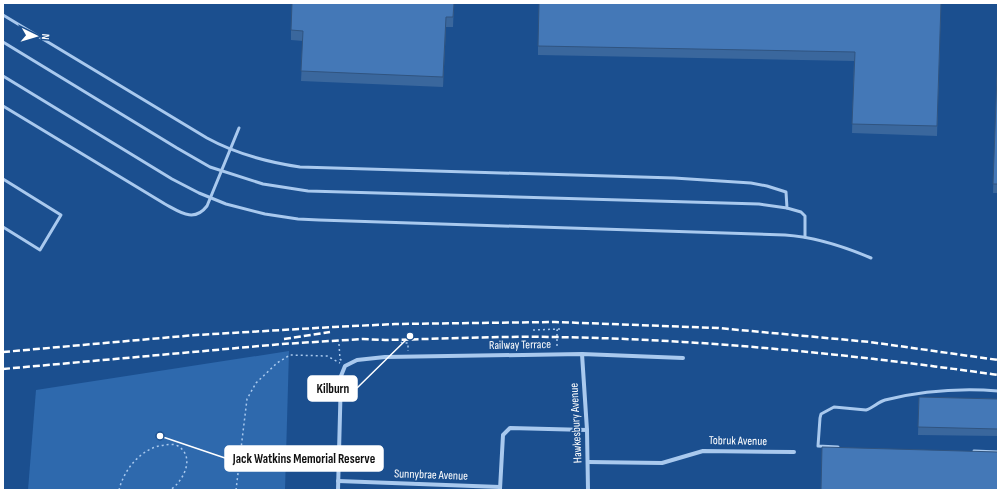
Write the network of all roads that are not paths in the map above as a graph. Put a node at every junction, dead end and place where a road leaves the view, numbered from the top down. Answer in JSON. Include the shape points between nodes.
{"nodes":[{"id":1,"x":3,"y":15,"type":"edge"},
{"id":2,"x":3,"y":42,"type":"edge"},
{"id":3,"x":3,"y":76,"type":"edge"},
{"id":4,"x":3,"y":106,"type":"edge"},
{"id":5,"x":239,"y":128,"type":"dead end"},
{"id":6,"x":230,"y":150,"type":"junction"},
{"id":7,"x":221,"y":171,"type":"junction"},
{"id":8,"x":3,"y":180,"type":"edge"},
{"id":9,"x":210,"y":198,"type":"junction"},
{"id":10,"x":787,"y":208,"type":"junction"},
{"id":11,"x":3,"y":228,"type":"edge"},
{"id":12,"x":805,"y":237,"type":"junction"},
{"id":13,"x":871,"y":258,"type":"dead end"},
{"id":14,"x":582,"y":354,"type":"junction"},
{"id":15,"x":683,"y":358,"type":"dead end"},
{"id":16,"x":998,"y":391,"type":"edge"},
{"id":17,"x":587,"y":430,"type":"junction"},
{"id":18,"x":841,"y":447,"type":"edge"},
{"id":19,"x":968,"y":451,"type":"edge"},
{"id":20,"x":794,"y":452,"type":"dead end"},
{"id":21,"x":998,"y":452,"type":"edge"},
{"id":22,"x":588,"y":462,"type":"junction"},
{"id":23,"x":338,"y":481,"type":"junction"},
{"id":24,"x":500,"y":489,"type":"edge"},
{"id":25,"x":338,"y":490,"type":"edge"},
{"id":26,"x":588,"y":490,"type":"edge"}],
"edges":[{"from":1,"to":6,"type":"lane","via":[[194,131]]},
{"from":2,"to":7,"type":"lane","via":[[188,155]]},
{"from":3,"to":9,"type":"lane","via":[[172,179]]},
{"from":4,"to":9,"type":"lane","via":[[185,214],[201,213]]},
{"from":5,"to":6,"type":"lane"},
{"from":6,"to":7,"type":"lane"},
{"from":6,"to":10,"type":"lane","via":[[300,167],[751,183],[786,192]]},
{"from":7,"to":9,"type":"lane"},
{"from":7,"to":10,"type":"lane","via":[[263,184],[308,191],[759,204]]},
{"from":8,"to":11,"type":"lane","via":[[61,215],[40,250]]},
{"from":9,"to":12,"type":"lane","via":[[245,210],[298,219]]},
{"from":10,"to":12,"type":"lane","via":[[804,214]]},
{"from":12,"to":13,"type":"lane","via":[[832,243]]},
{"from":14,"to":15,"type":"street","name":"Railway Terrace"},
{"from":14,"to":17,"type":"street","name":"Hawkesbury Avenue"},
{"from":14,"to":23,"type":"street","name":"Railway Terrace","via":[[385,357],[357,360],[345,366],[341,376]]},
{"from":16,"to":18,"type":"lane","via":[[943,390],[884,400],[866,410],[834,407],[821,414],[818,446]]},
{"from":17,"to":22,"type":"street","name":"Hawkesbury Avenue"},
{"from":17,"to":24,"type":"street","via":[[510,428],[503,435]]},
{"from":19,"to":21,"type":"lane"},
{"from":20,"to":22,"type":"street","name":"Tobruk Avenue","via":[[703,451],[662,463]]},
{"from":22,"to":26,"type":"street","name":"Hawkesbury Avenue"},
{"from":23,"to":24,"type":"street","name":"Sunnybrae Avenue"},
{"from":23,"to":25,"type":"street"}]}
